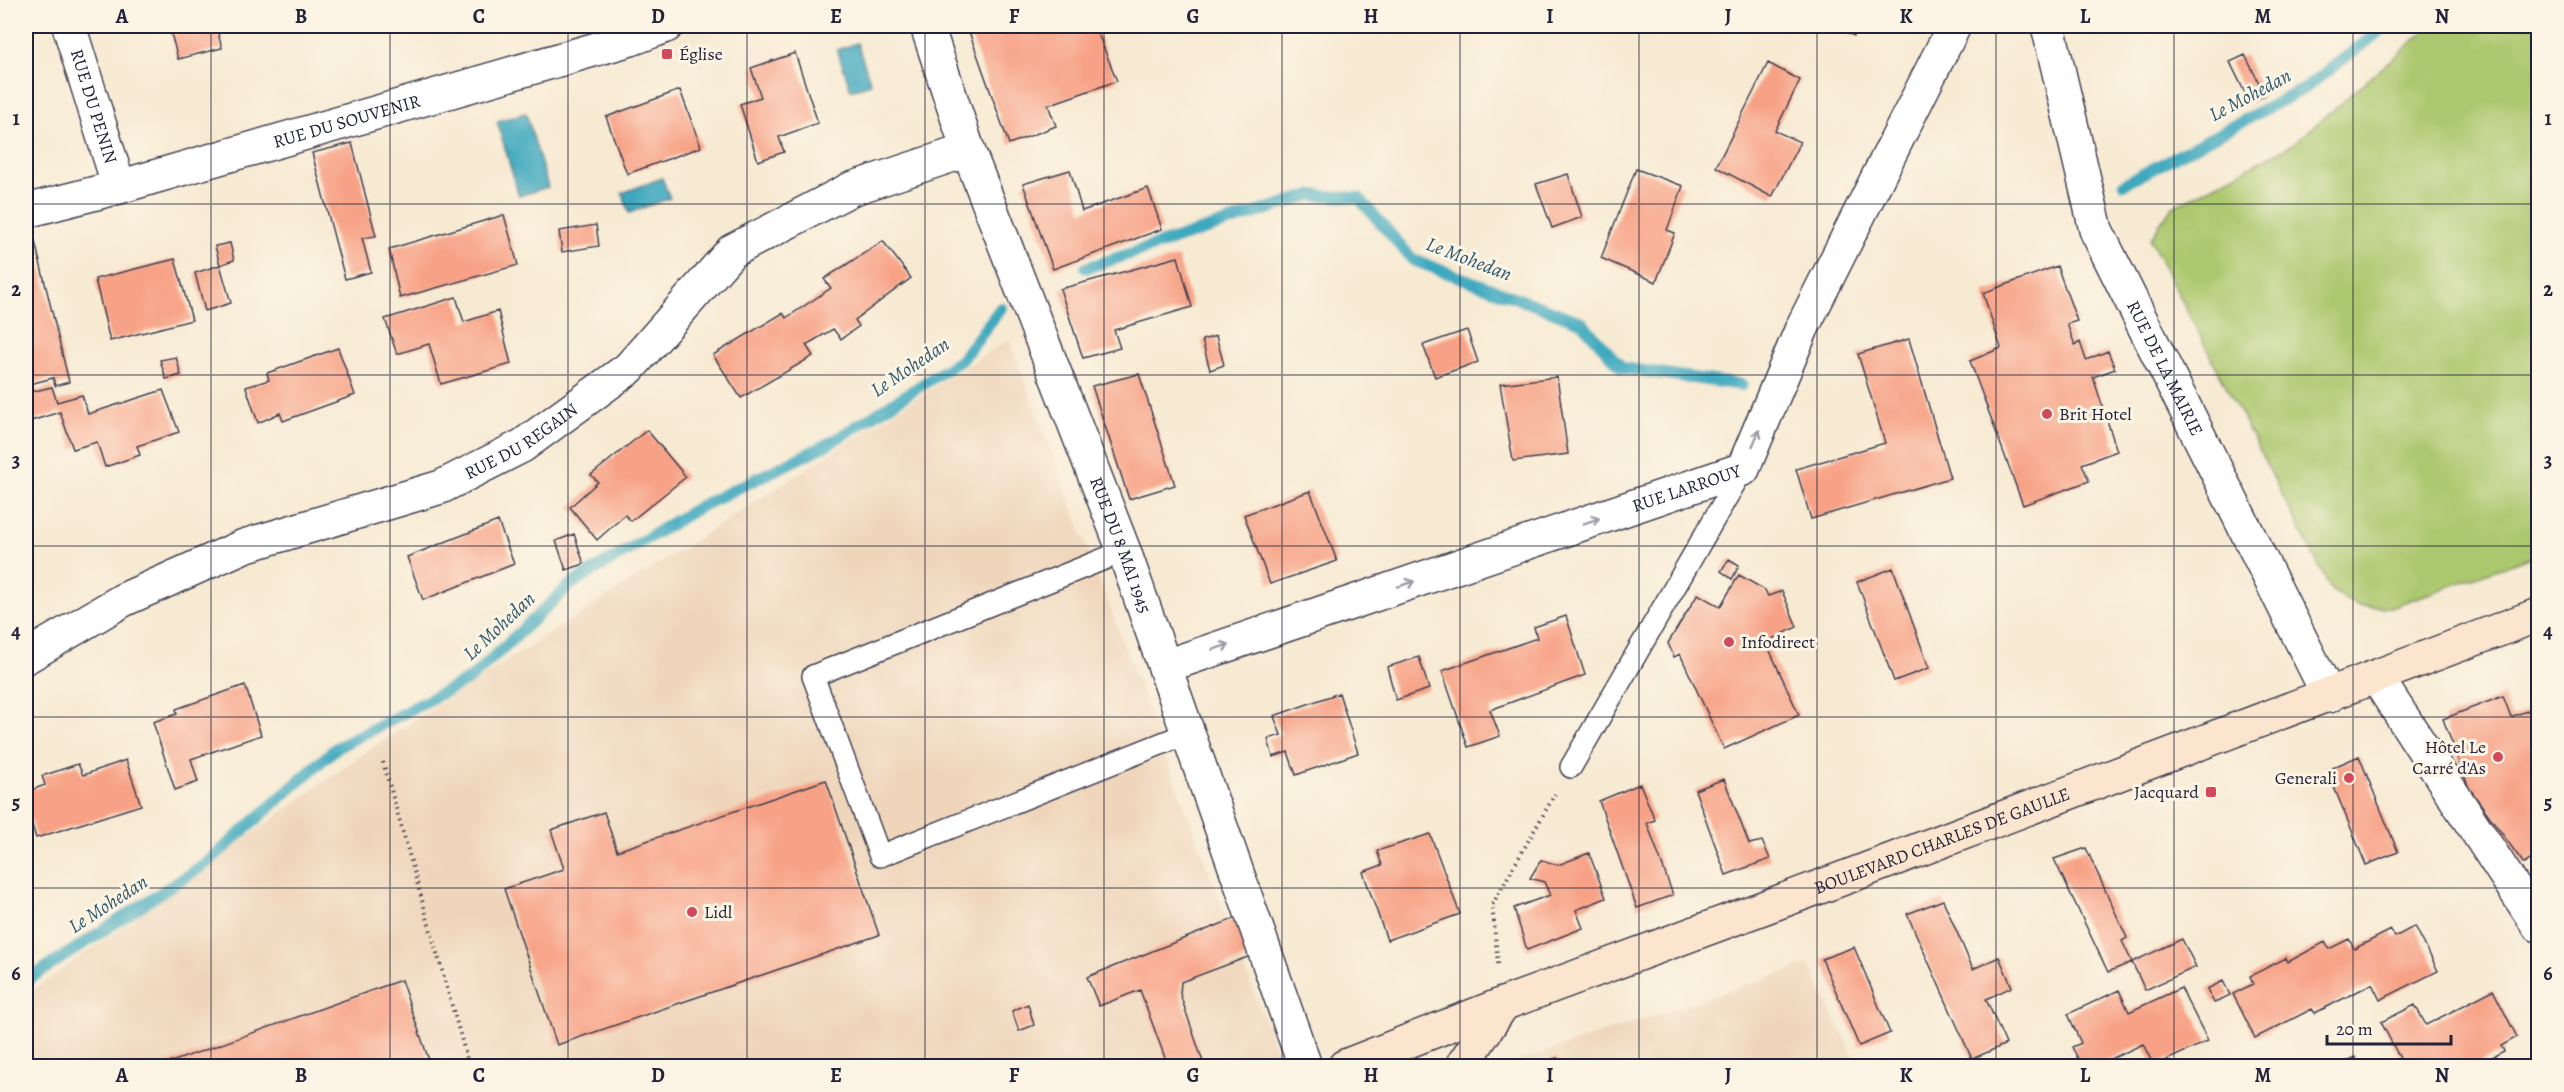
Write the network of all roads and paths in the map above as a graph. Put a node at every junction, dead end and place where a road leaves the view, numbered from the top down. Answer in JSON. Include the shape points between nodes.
{"nodes":[{"id":1,"x":69,"y":26,"type":"edge"},
{"id":2,"x":666,"y":26,"type":"edge"},
{"id":3,"x":927,"y":26,"type":"edge"},
{"id":4,"x":1954,"y":26,"type":"edge"},
{"id":5,"x":2048,"y":26,"type":"edge"},
{"id":6,"x":968,"y":150,"type":"junction"},
{"id":7,"x":119,"y":187,"type":"junction"},
{"id":8,"x":26,"y":211,"type":"edge"},
{"id":9,"x":1743,"y":470,"type":"junction"},
{"id":10,"x":1124,"y":551,"type":"junction"},
{"id":11,"x":2538,"y":615,"type":"edge"},
{"id":12,"x":26,"y":657,"type":"edge"},
{"id":13,"x":1166,"y":666,"type":"junction"},
{"id":14,"x":2377,"y":678,"type":"junction"},
{"id":15,"x":2329,"y":696,"type":"junction"},
{"id":16,"x":1188,"y":733,"type":"junction"},
{"id":17,"x":383,"y":762,"type":"dead end"},
{"id":18,"x":1571,"y":767,"type":"joint"},
{"id":19,"x":2538,"y":925,"type":"edge"},
{"id":20,"x":1503,"y":1004,"type":"junction"},
{"id":21,"x":469,"y":1066,"type":"edge"},
{"id":22,"x":1305,"y":1066,"type":"edge"},
{"id":23,"x":1346,"y":1066,"type":"edge"},
{"id":24,"x":1462,"y":1066,"type":"edge"}],
"edges":[{"from":1,"to":7,"type":"street","name":"RUE DU PENIN"},
{"from":2,"to":7,"type":"street","name":"RUE DU SOUVENIR"},
{"from":3,"to":6,"type":"street","name":"RUE DU 8 MAI 1945"},
{"from":9,"to":4,"type":"street","name":"RUE LARROUY","one_way":true,"via":[[1802,328]]},
{"from":5,"to":15,"type":"street","name":"RUE DE LA MAIRIE","via":[[2096,230]]},
{"from":6,"to":10,"type":"street","name":"RUE DU 8 MAI 1945"},
{"from":6,"to":12,"type":"street","name":"RUE DU REGAIN","via":[[851,189],[732,251],[629,368],[522,446],[441,487],[244,546],[123,600]]},
{"from":7,"to":8,"type":"street","name":"RUE DU SOUVENIR"},
{"from":13,"to":9,"type":"street","name":"RUE LARROUY","one_way":true},
{"from":9,"to":18,"type":"lane"},
{"from":10,"to":13,"type":"street","name":"RUE DU 8 MAI 1945"},
{"from":10,"to":16,"type":"lane","via":[[813,676],[880,856]]},
{"from":11,"to":14,"type":"main road","name":"BOULEVARD CHARLES DE GAULLE"},
{"from":13,"to":16,"type":"street","name":"RUE DU 8 MAI 1945"},
{"from":14,"to":15,"type":"main road","name":"BOULEVARD CHARLES DE GAULLE"},
{"from":14,"to":19,"type":"street"},
{"from":15,"to":20,"type":"main road","name":"BOULEVARD CHARLES DE GAULLE"},
{"from":16,"to":22,"type":"street","name":"RUE DU 8 MAI 1945"},
{"from":17,"to":21,"type":"path"},
{"from":18,"to":20,"type":"path","via":[[1491,905]]},
{"from":20,"to":23,"type":"main road","name":"BOULEVARD CHARLES DE GAULLE"},
{"from":20,"to":24,"type":"main road"}]}
